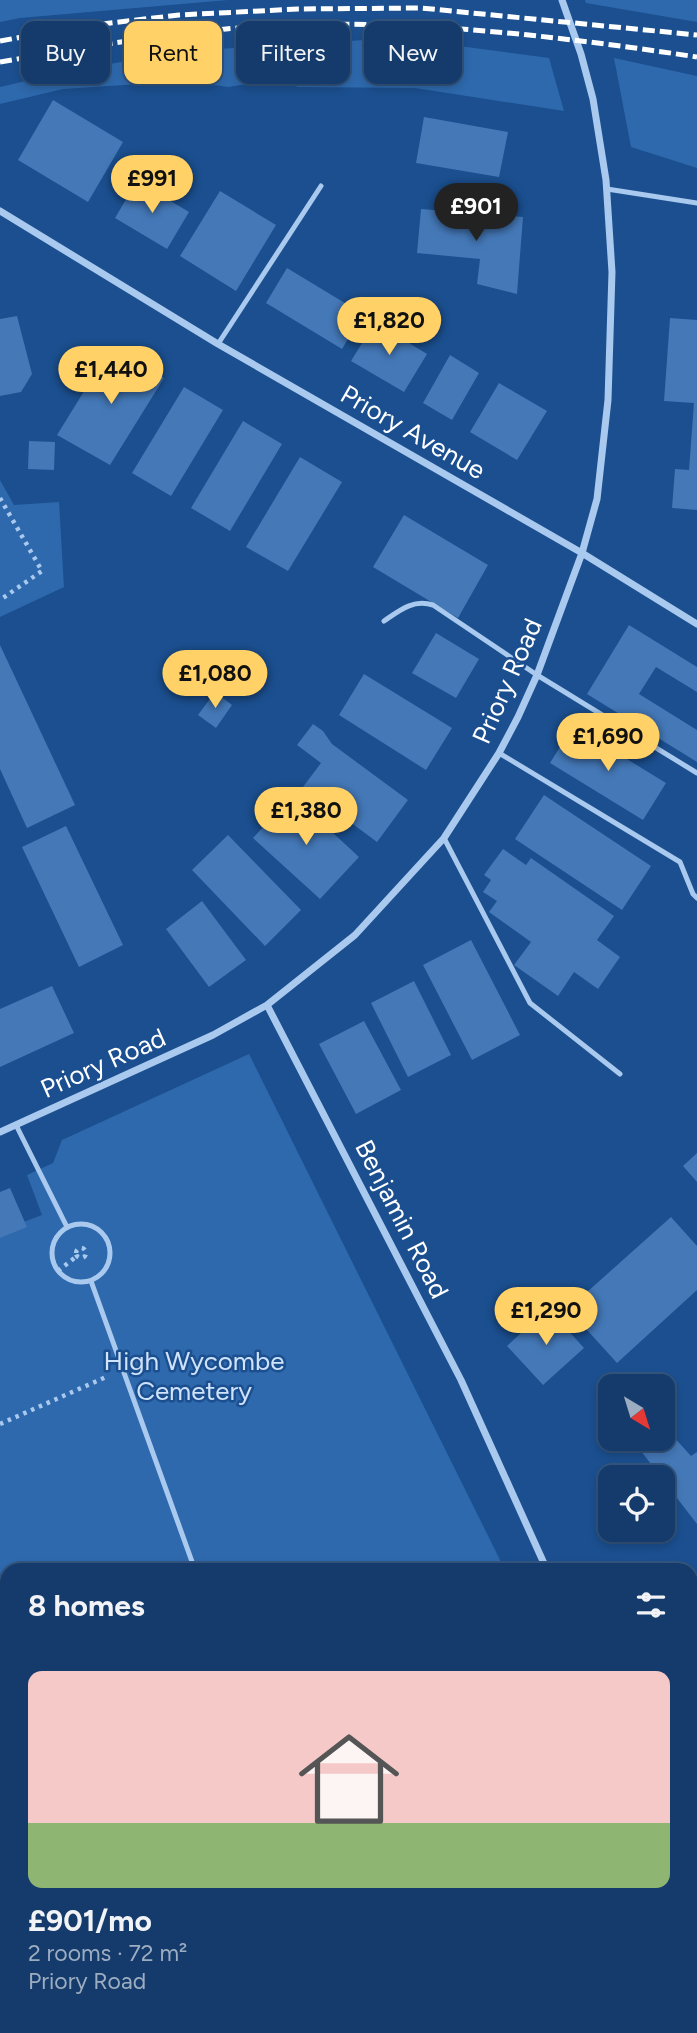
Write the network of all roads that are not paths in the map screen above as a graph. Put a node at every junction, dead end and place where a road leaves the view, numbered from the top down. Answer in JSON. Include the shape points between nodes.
{"nodes":[{"id":1,"x":562,"y":0,"type":"edge"},
{"id":2,"x":321,"y":186,"type":"dead end"},
{"id":3,"x":607,"y":189,"type":"junction"},
{"id":4,"x":697,"y":203,"type":"edge"},
{"id":5,"x":0,"y":211,"type":"edge"},
{"id":6,"x":218,"y":344,"type":"junction"},
{"id":7,"x":582,"y":554,"type":"junction"},
{"id":8,"x":384,"y":621,"type":"dead end"},
{"id":9,"x":697,"y":624,"type":"edge"},
{"id":10,"x":537,"y":675,"type":"junction"},
{"id":11,"x":499,"y":753,"type":"junction"},
{"id":12,"x":697,"y":773,"type":"edge"},
{"id":13,"x":443,"y":838,"type":"junction"},
{"id":14,"x":697,"y":898,"type":"edge"},
{"id":15,"x":267,"y":1005,"type":"junction"},
{"id":16,"x":620,"y":1074,"type":"dead end"},
{"id":17,"x":16,"y":1125,"type":"junction"},
{"id":18,"x":0,"y":1132,"type":"edge"},
{"id":19,"x":67,"y":1227,"type":"junction"},
{"id":20,"x":90,"y":1281,"type":"junction"},
{"id":21,"x":192,"y":1563,"type":"edge"},
{"id":22,"x":544,"y":1563,"type":"edge"}],
"edges":[{"from":1,"to":3,"type":"street","name":"Priory Road","via":[[593,99]]},
{"from":2,"to":6,"type":"lane"},
{"from":3,"to":4,"type":"lane"},
{"from":3,"to":7,"type":"street","name":"Priory Road","via":[[612,272],[608,400],[597,499]]},
{"from":5,"to":6,"type":"street","name":"Priory Avenue"},
{"from":6,"to":7,"type":"street","name":"Priory Avenue"},
{"from":7,"to":9,"type":"street","name":"Priory Avenue"},
{"from":7,"to":10,"type":"street","name":"Priory Road"},
{"from":8,"to":10,"type":"lane","via":[[412,604],[433,605]]},
{"from":10,"to":11,"type":"street","name":"Priory Road"},
{"from":10,"to":12,"type":"lane"},
{"from":11,"to":13,"type":"street","name":"Priory Road"},
{"from":11,"to":14,"type":"lane","via":[[680,862]]},
{"from":13,"to":15,"type":"street","name":"Priory Road","via":[[355,935]]},
{"from":13,"to":16,"type":"lane","via":[[530,1003]]},
{"from":15,"to":17,"type":"street","name":"Priory Road","via":[[213,1035]]},
{"from":15,"to":22,"type":"street","name":"Benjamin Road","via":[[461,1380]]},
{"from":17,"to":18,"type":"street","name":"Priory Road"},
{"from":17,"to":19,"type":"lane"},
{"from":19,"to":20,"type":"lane","via":[[54,1241],[53,1263],[68,1280]]},
{"from":19,"to":20,"type":"lane","via":[[93,1226],[108,1242],[107,1265]]},
{"from":20,"to":21,"type":"lane"}]}
